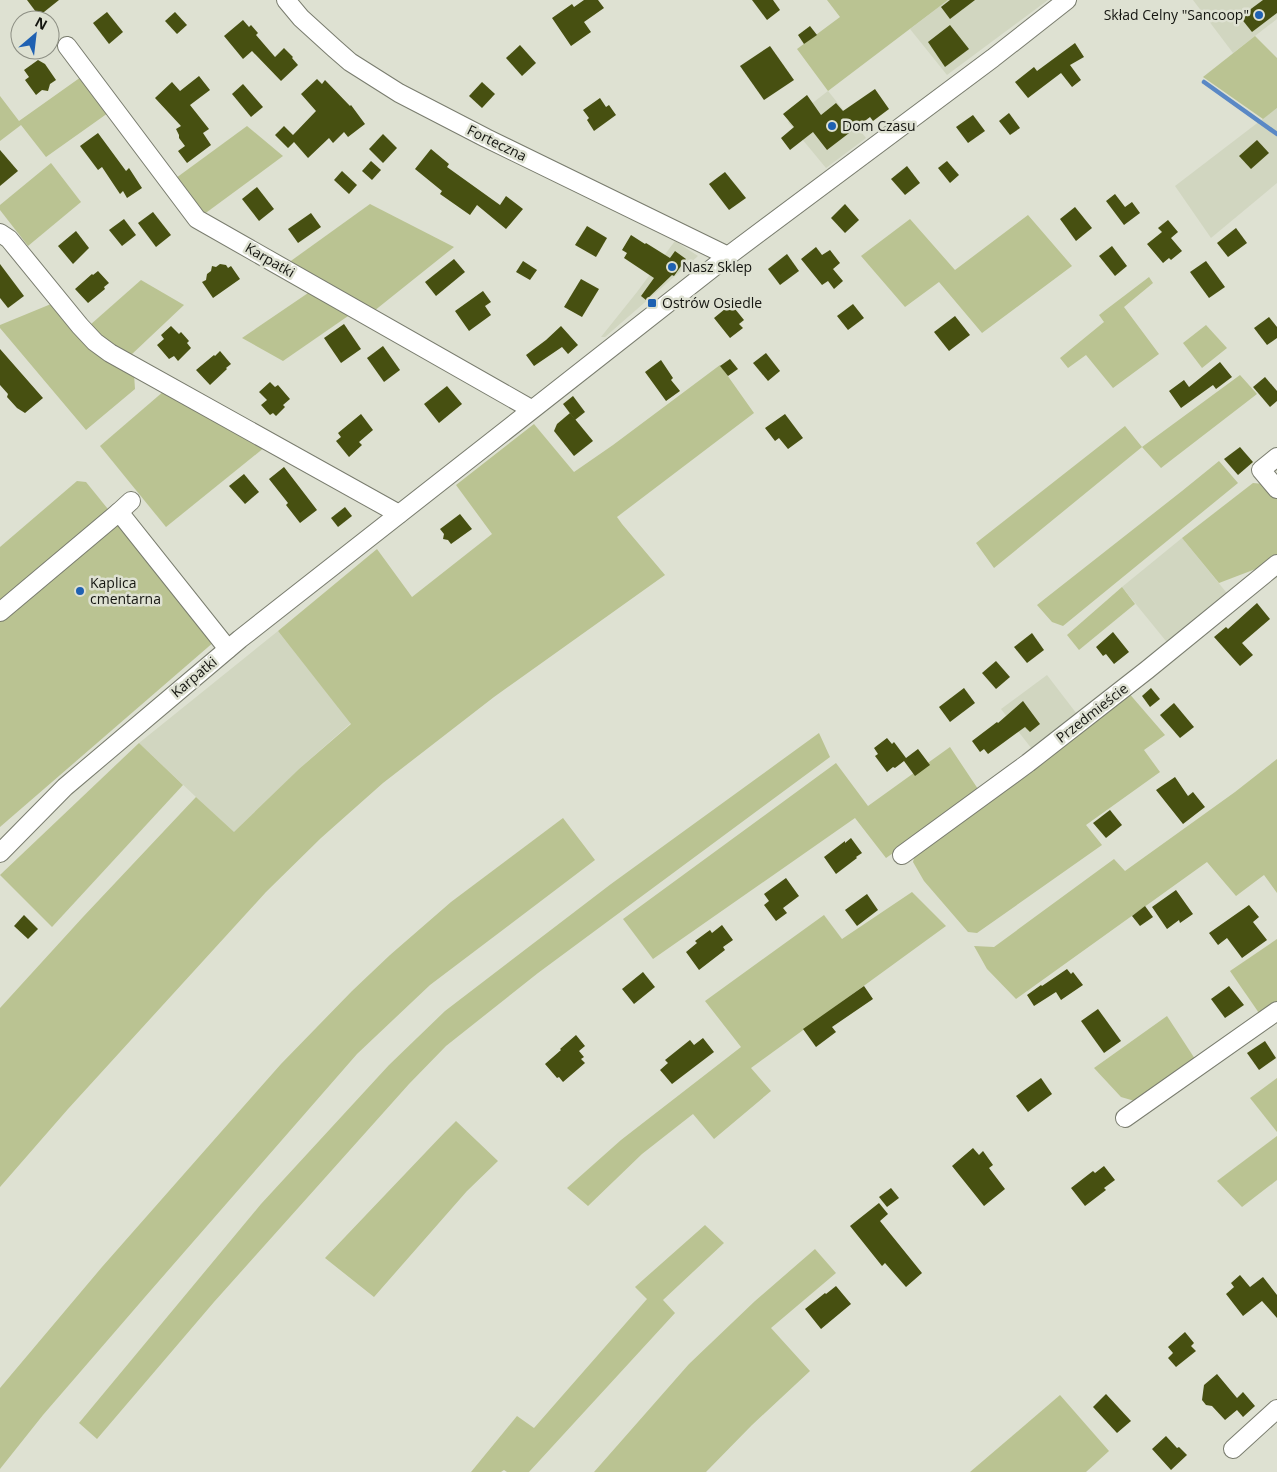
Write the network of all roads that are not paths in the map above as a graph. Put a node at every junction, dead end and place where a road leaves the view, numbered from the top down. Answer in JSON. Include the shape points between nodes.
{"nodes":[{"id":1,"x":286,"y":0,"type":"edge"},
{"id":2,"x":1067,"y":0,"type":"edge"},
{"id":3,"x":67,"y":46,"type":"dead end"},
{"id":4,"x":0,"y":233,"type":"edge"},
{"id":5,"x":728,"y":256,"type":"junction"},
{"id":6,"x":531,"y":410,"type":"junction"},
{"id":7,"x":1277,"y":457,"type":"edge"},
{"id":8,"x":1277,"y":489,"type":"edge"},
{"id":9,"x":399,"y":514,"type":"junction"},
{"id":10,"x":1277,"y":564,"type":"edge"},
{"id":11,"x":0,"y":612,"type":"edge"},
{"id":12,"x":228,"y":649,"type":"junction"},
{"id":13,"x":0,"y":853,"type":"edge"},
{"id":14,"x":902,"y":855,"type":"dead end"},
{"id":15,"x":1277,"y":1011,"type":"edge"},
{"id":16,"x":1125,"y":1118,"type":"dead end"},
{"id":17,"x":1277,"y":1409,"type":"edge"},
{"id":18,"x":1234,"y":1449,"type":"dead end"}],
"edges":[{"from":1,"to":5,"type":"street","name":"Forteczna","via":[[339,53],[399,93]]},
{"from":2,"to":5,"type":"street","name":"Karpatki"},
{"from":3,"to":6,"type":"street","name":"Karpatki","via":[[198,219]]},
{"from":4,"to":9,"type":"street","via":[[9,239],[95,342],[110,353]]},
{"from":5,"to":6,"type":"street","name":"Karpatki"},
{"from":6,"to":9,"type":"street","name":"Karpatki"},
{"from":7,"to":8,"type":"street","via":[[1261,470]]},
{"from":9,"to":12,"type":"street","name":"Karpatki"},
{"from":10,"to":14,"type":"street","name":"Przedmieście","via":[[1080,722]]},
{"from":11,"to":12,"type":"street","via":[[125,506]]},
{"from":12,"to":13,"type":"street","name":"Karpatki","via":[[65,787]]},
{"from":15,"to":16,"type":"street"},
{"from":17,"to":18,"type":"street"}]}
